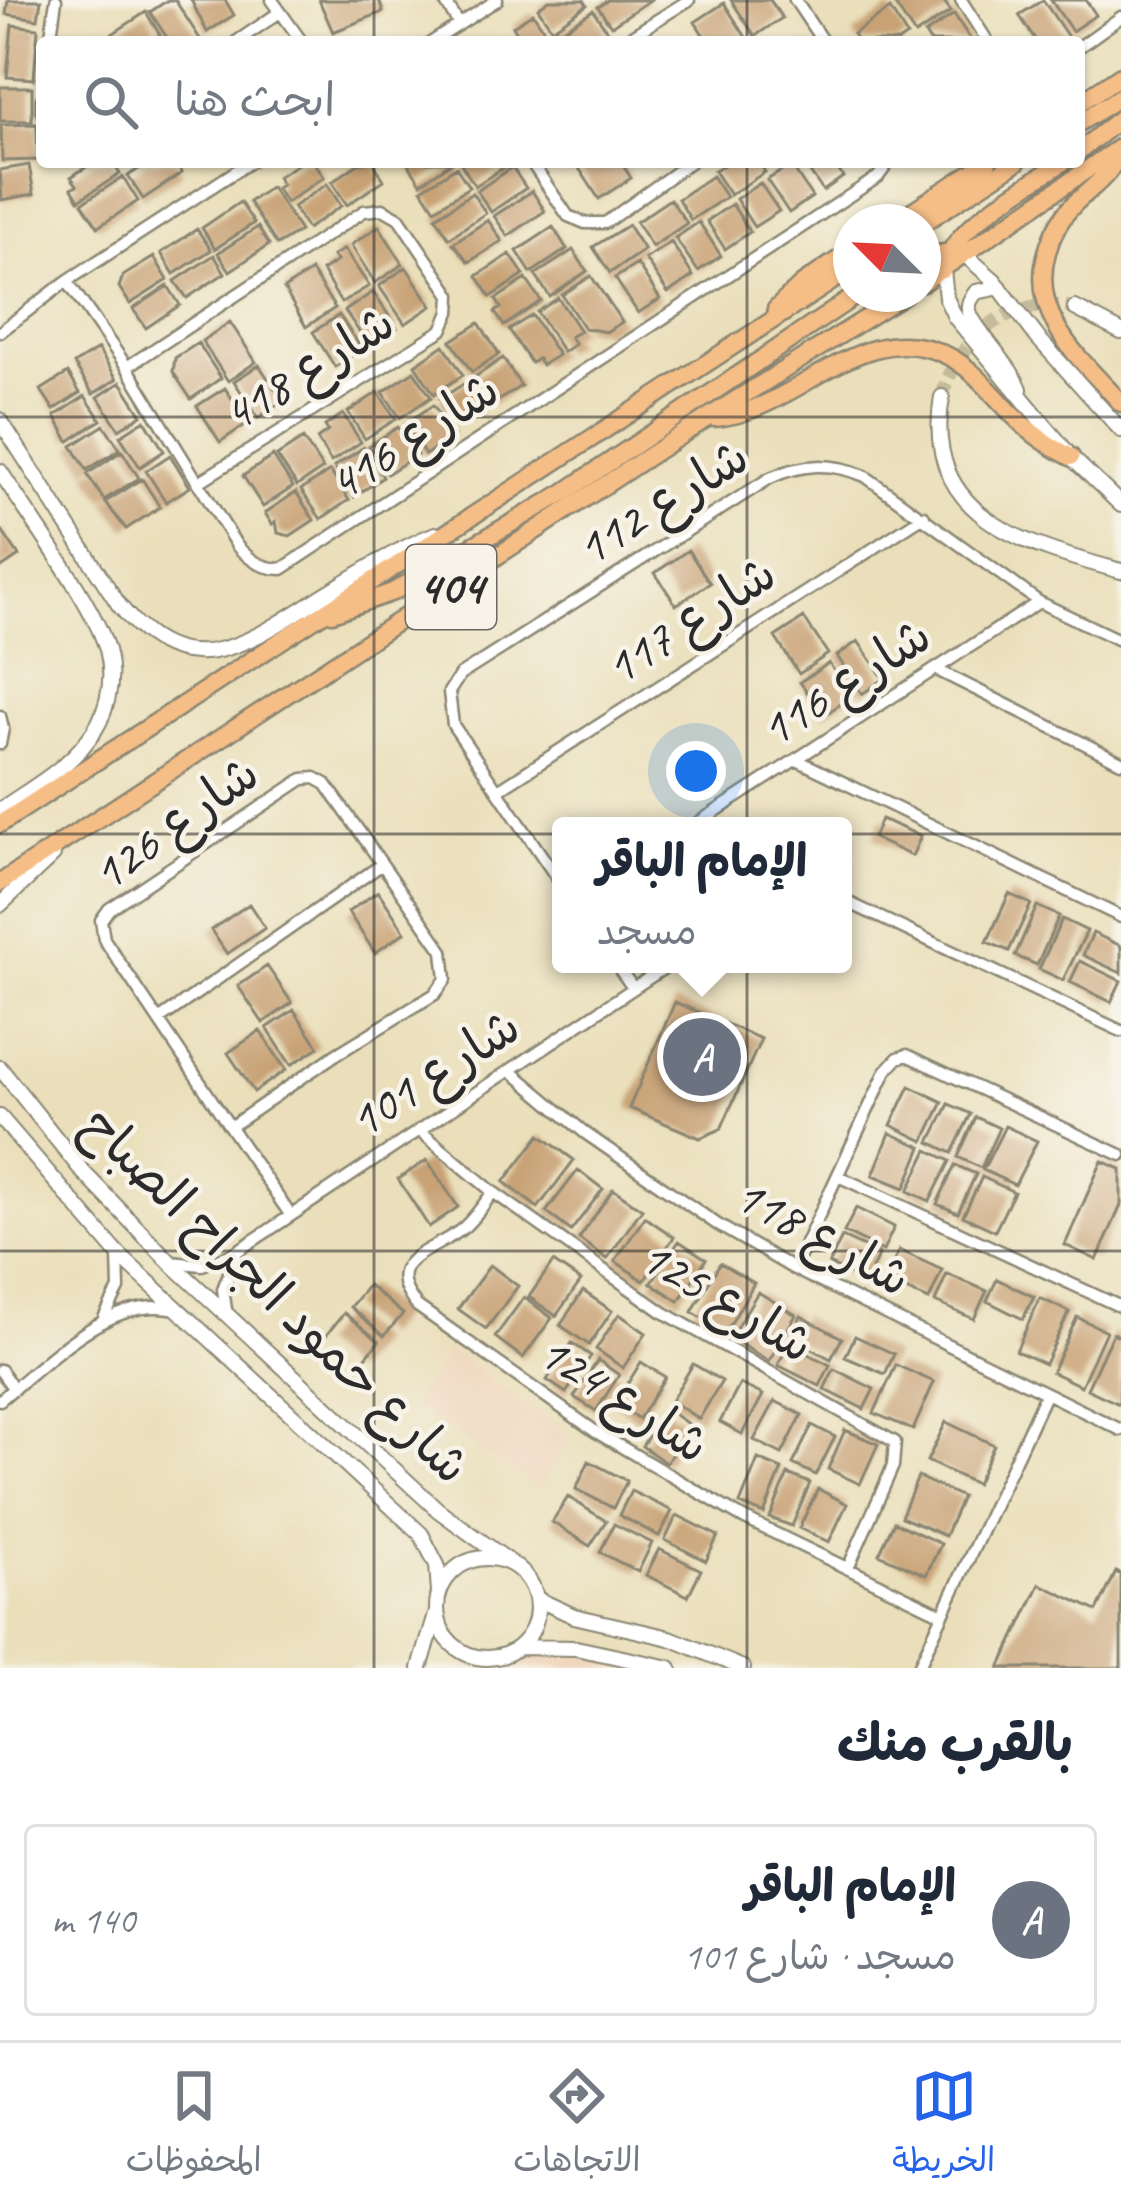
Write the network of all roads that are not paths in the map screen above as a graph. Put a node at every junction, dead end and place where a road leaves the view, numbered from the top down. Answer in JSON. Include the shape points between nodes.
{"nodes":[{"id":1,"x":56,"y":0,"type":"edge"},
{"id":2,"x":272,"y":0,"type":"edge"},
{"id":3,"x":444,"y":0,"type":"edge"},
{"id":4,"x":497,"y":0,"type":"edge"},
{"id":5,"x":689,"y":0,"type":"edge"},
{"id":6,"x":796,"y":0,"type":"edge"},
{"id":7,"x":962,"y":0,"type":"edge"},
{"id":8,"x":280,"y":12,"type":"junction"},
{"id":9,"x":1121,"y":17,"type":"edge"},
{"id":10,"x":459,"y":25,"type":"junction"},
{"id":11,"x":51,"y":36,"type":"edge"},
{"id":12,"x":245,"y":36,"type":"edge"},
{"id":13,"x":298,"y":36,"type":"edge"},
{"id":14,"x":442,"y":36,"type":"edge"},
{"id":15,"x":632,"y":36,"type":"edge"},
{"id":16,"x":819,"y":36,"type":"edge"},
{"id":17,"x":984,"y":36,"type":"edge"},
{"id":18,"x":1085,"y":43,"type":"edge"},
{"id":19,"x":1121,"y":75,"type":"edge"},
{"id":20,"x":1121,"y":96,"type":"edge"},
{"id":21,"x":1085,"y":99,"type":"edge"},
{"id":22,"x":1121,"y":118,"type":"edge"},
{"id":23,"x":1085,"y":119,"type":"edge"},
{"id":24,"x":1085,"y":146,"type":"edge"},
{"id":25,"x":1121,"y":147,"type":"edge"},
{"id":26,"x":241,"y":168,"type":"edge"},
{"id":27,"x":535,"y":168,"type":"edge"},
{"id":28,"x":682,"y":168,"type":"edge"},
{"id":29,"x":885,"y":168,"type":"edge"},
{"id":30,"x":979,"y":168,"type":"edge"},
{"id":31,"x":1008,"y":168,"type":"edge"},
{"id":32,"x":1054,"y":168,"type":"edge"},
{"id":33,"x":923,"y":204,"type":"edge"},
{"id":34,"x":941,"y":211,"type":"edge"},
{"id":35,"x":941,"y":258,"type":"edge"},
{"id":36,"x":952,"y":259,"type":"junction"},
{"id":37,"x":833,"y":263,"type":"edge"},
{"id":38,"x":941,"y":268,"type":"edge"},
{"id":39,"x":833,"y":280,"type":"edge"},
{"id":40,"x":67,"y":281,"type":"junction"},
{"id":41,"x":1000,"y":287,"type":"junction"},
{"id":42,"x":1075,"y":308,"type":"tunnel mouth"},
{"id":43,"x":833,"y":311,"type":"edge"},
{"id":44,"x":875,"y":312,"type":"edge"},
{"id":45,"x":20,"y":314,"type":"junction"},
{"id":46,"x":0,"y":319,"type":"edge"},
{"id":47,"x":763,"y":325,"type":"junction"},
{"id":48,"x":0,"y":332,"type":"edge"},
{"id":49,"x":1121,"y":332,"type":"edge"},
{"id":50,"x":127,"y":367,"type":"junction"},
{"id":51,"x":942,"y":398,"type":"tunnel mouth"},
{"id":52,"x":1022,"y":400,"type":"junction"},
{"id":53,"x":1121,"y":403,"type":"edge"},
{"id":54,"x":707,"y":418,"type":"junction"},
{"id":55,"x":0,"y":420,"type":"edge"},
{"id":56,"x":1121,"y":430,"type":"edge"},
{"id":57,"x":1071,"y":457,"type":"junction"},
{"id":58,"x":0,"y":471,"type":"edge"},
{"id":59,"x":200,"y":482,"type":"junction"},
{"id":60,"x":1121,"y":505,"type":"edge"},
{"id":61,"x":924,"y":516,"type":"junction"},
{"id":62,"x":462,"y":524,"type":"junction"},
{"id":63,"x":94,"y":566,"type":"junction"},
{"id":64,"x":1121,"y":571,"type":"edge"},
{"id":65,"x":70,"y":582,"type":"junction"},
{"id":66,"x":1039,"y":602,"type":"junction"},
{"id":67,"x":316,"y":616,"type":"junction"},
{"id":68,"x":1121,"y":641,"type":"edge"},
{"id":69,"x":937,"y":670,"type":"junction"},
{"id":70,"x":0,"y":716,"type":"edge"},
{"id":71,"x":0,"y":744,"type":"edge"},
{"id":72,"x":797,"y":760,"type":"junction"},
{"id":73,"x":1121,"y":762,"type":"edge"},
{"id":74,"x":498,"y":790,"type":"junction"},
{"id":75,"x":0,"y":810,"type":"edge"},
{"id":76,"x":707,"y":817,"type":"edge"},
{"id":77,"x":0,"y":824,"type":"edge"},
{"id":78,"x":70,"y":839,"type":"junction"},
{"id":79,"x":381,"y":865,"type":"junction"},
{"id":80,"x":552,"y":871,"type":"edge"},
{"id":81,"x":0,"y":883,"type":"edge"},
{"id":82,"x":852,"y":904,"type":"edge"},
{"id":83,"x":0,"y":905,"type":"edge"},
{"id":84,"x":1121,"y":917,"type":"edge"},
{"id":85,"x":622,"y":973,"type":"edge"},
{"id":86,"x":656,"y":973,"type":"edge"},
{"id":87,"x":633,"y":988,"type":"junction"},
{"id":88,"x":160,"y":1019,"type":"junction"},
{"id":89,"x":1121,"y":1031,"type":"edge"},
{"id":90,"x":0,"y":1068,"type":"edge"},
{"id":91,"x":511,"y":1071,"type":"junction"},
{"id":92,"x":0,"y":1117,"type":"edge"},
{"id":93,"x":230,"y":1127,"type":"junction"},
{"id":94,"x":419,"y":1130,"type":"junction"},
{"id":95,"x":1121,"y":1155,"type":"edge"},
{"id":96,"x":838,"y":1176,"type":"junction"},
{"id":97,"x":493,"y":1192,"type":"junction"},
{"id":98,"x":290,"y":1213,"type":"junction"},
{"id":99,"x":242,"y":1248,"type":"junction"},
{"id":100,"x":118,"y":1254,"type":"junction"},
{"id":101,"x":170,"y":1262,"type":"junction"},
{"id":102,"x":794,"y":1269,"type":"junction"},
{"id":103,"x":1121,"y":1307,"type":"edge"},
{"id":104,"x":176,"y":1309,"type":"junction"},
{"id":105,"x":227,"y":1316,"type":"junction"},
{"id":106,"x":103,"y":1321,"type":"junction"},
{"id":107,"x":0,"y":1370,"type":"edge"},
{"id":108,"x":14,"y":1389,"type":"junction"},
{"id":109,"x":1045,"y":1395,"type":"junction"},
{"id":110,"x":0,"y":1400,"type":"edge"},
{"id":111,"x":1121,"y":1430,"type":"edge"},
{"id":112,"x":511,"y":1563,"type":"junction"},
{"id":113,"x":848,"y":1568,"type":"junction"},
{"id":114,"x":439,"y":1592,"type":"junction"},
{"id":115,"x":537,"y":1599,"type":"junction"},
{"id":116,"x":436,"y":1610,"type":"junction"},
{"id":117,"x":942,"y":1614,"type":"junction"},
{"id":118,"x":519,"y":1647,"type":"junction"},
{"id":119,"x":492,"y":1658,"type":"junction"},
{"id":120,"x":420,"y":1668,"type":"edge"},
{"id":121,"x":464,"y":1668,"type":"edge"},
{"id":122,"x":670,"y":1668,"type":"edge"},
{"id":123,"x":743,"y":1668,"type":"edge"},
{"id":124,"x":918,"y":1668,"type":"edge"}],
"edges":[{"from":1,"to":11,"type":"street"},
{"from":2,"to":8,"type":"street"},
{"from":3,"to":10,"type":"street"},
{"from":4,"to":10,"type":"street"},
{"from":5,"to":15,"type":"street"},
{"from":6,"to":16,"type":"street"},
{"from":7,"to":17,"type":"street"},
{"from":8,"to":12,"type":"street"},
{"from":8,"to":13,"type":"street"},
{"from":9,"to":18,"type":"street"},
{"from":10,"to":14,"type":"street"},
{"from":19,"to":21,"type":"main road"},
{"from":20,"to":23,"type":"main road"},
{"from":22,"to":24,"type":"main road"},
{"from":25,"to":36,"type":"main road"},
{"from":25,"to":53,"type":"main road","via":[[1111,171],[1058,226],[1042,279],[1055,327]]},
{"from":26,"to":40,"type":"street"},
{"from":27,"to":28,"type":"street","via":[[568,216],[585,223],[605,223]]},
{"from":29,"to":59,"type":"street","name":"شارع 416","via":[[282,569],[249,560]]},
{"from":30,"to":33,"type":"main road"},
{"from":31,"to":34,"type":"main road"},
{"from":32,"to":36,"type":"main road","via":[[980,220]]},
{"from":35,"to":36,"type":"main road"},
{"from":36,"to":38,"type":"main road"},
{"from":36,"to":41,"type":"street"},
{"from":36,"to":52,"type":"street","via":[[944,291],[951,311]]},
{"from":37,"to":47,"type":"main road"},
{"from":39,"to":47,"type":"main road","number":"404"},
{"from":40,"to":45,"type":"street"},
{"from":40,"to":50,"type":"street","name":"شارع 416"},
{"from":41,"to":52,"type":"street","via":[[976,292],[970,313],[1013,373]]},
{"from":41,"to":56,"type":"street"},
{"from":42,"to":49,"type":"street"},
{"from":43,"to":67,"type":"main road","via":[[565,492],[393,592]]},
{"from":44,"to":54,"type":"main road","number":"404"},
{"from":45,"to":46,"type":"street"},
{"from":45,"to":48,"type":"street"},
{"from":47,"to":62,"type":"main road","number":"404"},
{"from":50,"to":59,"type":"street","name":"شارع 416"},
{"from":50,"to":59,"type":"street","name":"شارع 418","via":[[364,211],[399,218],[451,295],[442,330]]},
{"from":51,"to":64,"type":"street","via":[[945,461],[971,507],[1027,542]]},
{"from":52,"to":57,"type":"street"},
{"from":54,"to":57,"type":"main road","via":[[757,410],[868,348],[905,343],[957,362],[1029,430]]},
{"from":54,"to":78,"type":"main road","number":"404"},
{"from":55,"to":63,"type":"street"},
{"from":57,"to":60,"type":"street"},
{"from":58,"to":65,"type":"street"},
{"from":61,"to":66,"type":"street","name":"شارع 112"},
{"from":61,"to":74,"type":"street","name":"شارع 117"},
{"from":61,"to":74,"type":"street","name":"شارع 112","via":[[844,468],[793,468],[460,675],[449,692],[453,725]]},
{"from":62,"to":63,"type":"street","via":[[400,550],[253,641],[214,651],[174,646],[138,627]]},
{"from":62,"to":67,"type":"main road","number":"404"},
{"from":63,"to":65,"type":"street"},
{"from":65,"to":75,"type":"street","via":[[108,653],[104,711],[73,757]]},
{"from":66,"to":68,"type":"street","name":"شارع 112"},
{"from":66,"to":69,"type":"street","name":"شارع 116"},
{"from":67,"to":77,"type":"main road","number":"404"},
{"from":69,"to":72,"type":"street","name":"شارع 116"},
{"from":69,"to":73,"type":"street"},
{"from":70,"to":71,"type":"street"},
{"from":72,"to":76,"type":"street","name":"شارع 116"},
{"from":72,"to":84,"type":"street"},
{"from":74,"to":80,"type":"street","name":"شارع 112"},
{"from":78,"to":81,"type":"main road","number":"404"},
{"from":78,"to":83,"type":"street"},
{"from":79,"to":88,"type":"street"},
{"from":79,"to":88,"type":"street","name":"شارع 126","via":[[326,784],[309,778],[109,909],[100,933]]},
{"from":79,"to":93,"type":"street","name":"شارع 126","via":[[443,951],[441,987]]},
{"from":82,"to":89,"type":"street"},
{"from":85,"to":87,"type":"street"},
{"from":86,"to":87,"type":"street","name":"شارع 101"},
{"from":87,"to":91,"type":"street","name":"شارع 101"},
{"from":88,"to":93,"type":"street","name":"شارع 126"},
{"from":90,"to":101,"type":"street","name":"شارع حمود الجراح الصباح","via":[[82,1171]]},
{"from":91,"to":94,"type":"street","name":"شارع 101"},
{"from":91,"to":102,"type":"street","name":"شارع 118","via":[[691,1208]]},
{"from":92,"to":100,"type":"street","name":"شارع حمود الجراح الصباح"},
{"from":93,"to":98,"type":"street","name":"شارع 126"},
{"from":94,"to":97,"type":"street","name":"شارع 125"},
{"from":94,"to":98,"type":"street","name":"شارع 101"},
{"from":95,"to":96,"type":"street","via":[[907,1055],[886,1071]]},
{"from":96,"to":102,"type":"street"},
{"from":96,"to":103,"type":"street"},
{"from":97,"to":113,"type":"street","name":"شارع 125","via":[[663,1312],[895,1442],[893,1466]]},
{"from":97,"to":113,"type":"street","name":"شارع 124","via":[[464,1228],[403,1272],[403,1289],[417,1306],[596,1432]]},
{"from":98,"to":99,"type":"street","name":"شارع 101"},
{"from":99,"to":101,"type":"street","name":"شارع 101","via":[[202,1264]]},
{"from":99,"to":105,"type":"street","via":[[224,1280]]},
{"from":100,"to":104,"type":"street","name":"شارع حمود الجراح الصباح"},
{"from":100,"to":106,"type":"street","via":[[119,1289]]},
{"from":101,"to":105,"type":"street","name":"شارع حمود الجراح الصباح"},
{"from":102,"to":109,"type":"street","name":"شارع 118"},
{"from":104,"to":106,"type":"street","via":[[138,1306]]},
{"from":104,"to":114,"type":"street","name":"شارع حمود الجراح الصباح","via":[[422,1534]]},
{"from":105,"to":112,"type":"street","name":"شارع حمود الجراح الصباح","via":[[438,1510]]},
{"from":106,"to":108,"type":"street"},
{"from":107,"to":108,"type":"street"},
{"from":108,"to":110,"type":"street"},
{"from":109,"to":111,"type":"street","name":"شارع 118"},
{"from":109,"to":117,"type":"street"},
{"from":112,"to":114,"type":"street","via":[[476,1558],[447,1576]]},
{"from":112,"to":115,"type":"street"},
{"from":113,"to":117,"type":"street","name":"شارع 124"},
{"from":114,"to":116,"type":"street"},
{"from":115,"to":118,"type":"street","via":[[534,1626]]},
{"from":115,"to":123,"type":"street"},
{"from":116,"to":119,"type":"street","via":[[460,1652]]},
{"from":116,"to":120,"type":"street"},
{"from":117,"to":124,"type":"street"},
{"from":118,"to":119,"type":"street"},
{"from":118,"to":122,"type":"street","via":[[576,1648]]},
{"from":119,"to":121,"type":"street"}]}
